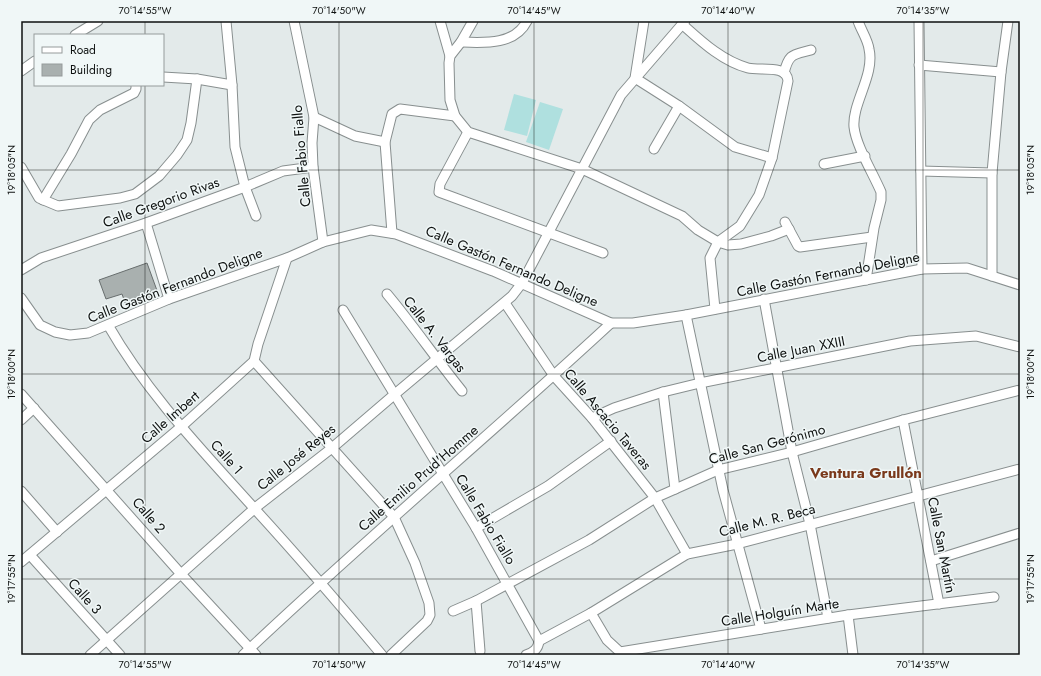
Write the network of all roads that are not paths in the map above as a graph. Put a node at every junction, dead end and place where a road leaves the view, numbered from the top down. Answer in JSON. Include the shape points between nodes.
{"nodes":[{"id":1,"x":98,"y":21,"type":"edge"},
{"id":2,"x":226,"y":21,"type":"edge"},
{"id":3,"x":294,"y":21,"type":"edge"},
{"id":4,"x":440,"y":21,"type":"edge"},
{"id":5,"x":473,"y":21,"type":"edge"},
{"id":6,"x":527,"y":21,"type":"edge"},
{"id":7,"x":644,"y":21,"type":"edge"},
{"id":8,"x":858,"y":21,"type":"edge"},
{"id":9,"x":919,"y":21,"type":"edge"},
{"id":10,"x":1008,"y":21,"type":"edge"},
{"id":11,"x":683,"y":23,"type":"edge"},
{"id":12,"x":77,"y":34,"type":"edge"},
{"id":13,"x":461,"y":42,"type":"junction"},
{"id":14,"x":811,"y":50,"type":"dead end"},
{"id":15,"x":450,"y":56,"type":"junction"},
{"id":16,"x":34,"y":62,"type":"edge"},
{"id":17,"x":919,"y":66,"type":"junction"},
{"id":18,"x":21,"y":71,"type":"edge"},
{"id":19,"x":1002,"y":72,"type":"junction"},
{"id":20,"x":784,"y":73,"type":"junction"},
{"id":21,"x":164,"y":77,"type":"edge"},
{"id":22,"x":635,"y":78,"type":"junction"},
{"id":23,"x":197,"y":80,"type":"junction"},
{"id":24,"x":232,"y":85,"type":"junction"},
{"id":25,"x":136,"y":86,"type":"edge"},
{"id":26,"x":678,"y":106,"type":"junction"},
{"id":27,"x":454,"y":116,"type":"junction"},
{"id":28,"x":314,"y":117,"type":"junction"},
{"id":29,"x":468,"y":132,"type":"junction"},
{"id":30,"x":385,"y":142,"type":"junction"},
{"id":31,"x":654,"y":148,"type":"dead end"},
{"id":32,"x":865,"y":156,"type":"junction"},
{"id":33,"x":772,"y":158,"type":"junction"},
{"id":34,"x":824,"y":164,"type":"dead end"},
{"id":35,"x":21,"y":167,"type":"edge"},
{"id":36,"x":313,"y":167,"type":"junction"},
{"id":37,"x":582,"y":169,"type":"junction"},
{"id":38,"x":921,"y":171,"type":"junction"},
{"id":39,"x":992,"y":173,"type":"junction"},
{"id":40,"x":245,"y":187,"type":"junction"},
{"id":41,"x":43,"y":200,"type":"junction"},
{"id":42,"x":256,"y":216,"type":"dead end"},
{"id":43,"x":146,"y":222,"type":"junction"},
{"id":44,"x":548,"y":232,"type":"junction"},
{"id":45,"x":392,"y":233,"type":"junction"},
{"id":46,"x":872,"y":237,"type":"junction"},
{"id":47,"x":324,"y":242,"type":"junction"},
{"id":48,"x":718,"y":242,"type":"junction"},
{"id":49,"x":604,"y":253,"type":"dead end"},
{"id":50,"x":287,"y":258,"type":"junction"},
{"id":51,"x":922,"y":269,"type":"junction"},
{"id":52,"x":21,"y":270,"type":"edge"},
{"id":53,"x":992,"y":276,"type":"junction"},
{"id":54,"x":866,"y":280,"type":"junction"},
{"id":55,"x":522,"y":283,"type":"junction"},
{"id":56,"x":1020,"y":285,"type":"edge"},
{"id":57,"x":387,"y":294,"type":"dead end"},
{"id":58,"x":21,"y":298,"type":"edge"},
{"id":59,"x":170,"y":299,"type":"junction"},
{"id":60,"x":764,"y":300,"type":"junction"},
{"id":61,"x":505,"y":303,"type":"junction"},
{"id":62,"x":715,"y":309,"type":"junction"},
{"id":63,"x":344,"y":310,"type":"dead end"},
{"id":64,"x":686,"y":315,"type":"junction"},
{"id":65,"x":611,"y":323,"type":"junction"},
{"id":66,"x":108,"y":325,"type":"junction"},
{"id":67,"x":1020,"y":347,"type":"edge"},
{"id":68,"x":436,"y":359,"type":"junction"},
{"id":69,"x":254,"y":361,"type":"junction"},
{"id":70,"x":777,"y":368,"type":"junction"},
{"id":71,"x":554,"y":376,"type":"junction"},
{"id":72,"x":700,"y":382,"type":"junction"},
{"id":73,"x":1020,"y":390,"type":"edge"},
{"id":74,"x":462,"y":391,"type":"dead end"},
{"id":75,"x":663,"y":392,"type":"junction"},
{"id":76,"x":21,"y":394,"type":"edge"},
{"id":77,"x":395,"y":394,"type":"junction"},
{"id":78,"x":34,"y":408,"type":"junction"},
{"id":79,"x":592,"y":418,"type":"junction"},
{"id":80,"x":21,"y":420,"type":"edge"},
{"id":81,"x":903,"y":420,"type":"junction"},
{"id":82,"x":181,"y":428,"type":"junction"},
{"id":83,"x":611,"y":441,"type":"junction"},
{"id":84,"x":332,"y":448,"type":"junction"},
{"id":85,"x":792,"y":452,"type":"junction"},
{"id":86,"x":1020,"y":469,"type":"edge"},
{"id":87,"x":718,"y":470,"type":"junction"},
{"id":88,"x":443,"y":475,"type":"junction"},
{"id":89,"x":107,"y":489,"type":"junction"},
{"id":90,"x":675,"y":489,"type":"junction"},
{"id":91,"x":21,"y":491,"type":"edge"},
{"id":92,"x":918,"y":495,"type":"junction"},
{"id":93,"x":655,"y":498,"type":"junction"},
{"id":94,"x":255,"y":508,"type":"junction"},
{"id":95,"x":394,"y":516,"type":"junction"},
{"id":96,"x":810,"y":524,"type":"junction"},
{"id":97,"x":476,"y":528,"type":"junction"},
{"id":98,"x":57,"y":532,"type":"junction"},
{"id":99,"x":1020,"y":533,"type":"edge"},
{"id":100,"x":737,"y":544,"type":"junction"},
{"id":101,"x":687,"y":554,"type":"junction"},
{"id":102,"x":30,"y":555,"type":"junction"},
{"id":103,"x":931,"y":561,"type":"junction"},
{"id":104,"x":21,"y":562,"type":"edge"},
{"id":105,"x":181,"y":574,"type":"junction"},
{"id":106,"x":322,"y":582,"type":"junction"},
{"id":107,"x":508,"y":584,"type":"junction"},
{"id":108,"x":994,"y":597,"type":"dead end"},
{"id":109,"x":476,"y":601,"type":"junction"},
{"id":110,"x":939,"y":604,"type":"junction"},
{"id":111,"x":453,"y":611,"type":"dead end"},
{"id":112,"x":591,"y":613,"type":"junction"},
{"id":113,"x":848,"y":615,"type":"junction"},
{"id":114,"x":828,"y":618,"type":"junction"},
{"id":115,"x":761,"y":629,"type":"junction"},
{"id":116,"x":107,"y":641,"type":"junction"},
{"id":117,"x":539,"y":641,"type":"junction"},
{"id":118,"x":480,"y":651,"type":"dead end"},
{"id":119,"x":250,"y":653,"type":"edge"},
{"id":120,"x":395,"y":654,"type":"edge"},
{"id":121,"x":90,"y":655,"type":"edge"},
{"id":122,"x":120,"y":655,"type":"edge"},
{"id":123,"x":382,"y":655,"type":"edge"},
{"id":124,"x":526,"y":655,"type":"edge"},
{"id":125,"x":853,"y":655,"type":"edge"}],
"edges":[{"from":1,"to":12,"type":"street"},
{"from":2,"to":24,"type":"street"},
{"from":3,"to":28,"type":"street","name":"Calle Fabio Fiallo"},
{"from":4,"to":15,"type":"street"},
{"from":5,"to":13,"type":"street"},
{"from":6,"to":13,"type":"street","via":[[524,28],[513,37],[496,42]]},
{"from":7,"to":22,"type":"street"},
{"from":8,"to":32,"type":"street","via":[[870,49],[870,62],[854,125],[858,144]]},
{"from":9,"to":17,"type":"street"},
{"from":10,"to":19,"type":"street"},
{"from":11,"to":20,"type":"street","via":[[708,47],[735,63],[754,70],[778,70]]},
{"from":11,"to":22,"type":"street","name":"Calle José Reyes"},
{"from":13,"to":15,"type":"street"},
{"from":14,"to":20,"type":"street","via":[[789,58]]},
{"from":15,"to":27,"type":"street","via":[[450,100]]},
{"from":16,"to":18,"type":"street"},
{"from":17,"to":19,"type":"street"},
{"from":17,"to":38,"type":"street"},
{"from":19,"to":39,"type":"street"},
{"from":20,"to":33,"type":"street","via":[[788,81]]},
{"from":21,"to":23,"type":"street"},
{"from":22,"to":26,"type":"street"},
{"from":22,"to":37,"type":"street","name":"Calle José Reyes","via":[[621,95]]},
{"from":23,"to":24,"type":"street"},
{"from":23,"to":41,"type":"street","via":[[187,140],[159,176],[135,194],[120,198],[58,206]]},
{"from":24,"to":40,"type":"street","via":[[235,147]]},
{"from":25,"to":41,"type":"street","via":[[134,93],[100,110],[89,120]]},
{"from":26,"to":31,"type":"street"},
{"from":26,"to":33,"type":"street","via":[[735,147]]},
{"from":27,"to":29,"type":"street"},
{"from":27,"to":30,"type":"street","via":[[396,110],[392,114]]},
{"from":28,"to":30,"type":"street","via":[[355,136]]},
{"from":28,"to":36,"type":"street","name":"Calle Fabio Fiallo"},
{"from":29,"to":37,"type":"street"},
{"from":29,"to":44,"type":"street","via":[[440,184],[439,192]]},
{"from":30,"to":45,"type":"street"},
{"from":32,"to":34,"type":"street"},
{"from":32,"to":46,"type":"street","via":[[881,192]]},
{"from":33,"to":48,"type":"street","via":[[759,195],[740,226]]},
{"from":35,"to":41,"type":"street","via":[[39,198]]},
{"from":36,"to":40,"type":"street","name":"Calle Gregorio Rivas","via":[[283,171]]},
{"from":36,"to":47,"type":"street","name":"Calle Fabio Fiallo"},
{"from":37,"to":44,"type":"street","name":"Calle José Reyes"},
{"from":37,"to":48,"type":"street","via":[[682,216]]},
{"from":38,"to":39,"type":"street"},
{"from":38,"to":51,"type":"street"},
{"from":39,"to":53,"type":"street"},
{"from":40,"to":42,"type":"street"},
{"from":40,"to":43,"type":"street","name":"Calle Gregorio Rivas"},
{"from":43,"to":52,"type":"street","name":"Calle Gregorio Rivas","via":[[41,258]]},
{"from":43,"to":59,"type":"street"},
{"from":44,"to":49,"type":"street"},
{"from":44,"to":55,"type":"street","name":"Calle José Reyes"},
{"from":45,"to":47,"type":"street","name":"Calle Gastón Fernando Deligne","via":[[371,230]]},
{"from":45,"to":55,"type":"street","name":"Calle Gastón Fernando Deligne"},
{"from":46,"to":48,"type":"street","via":[[800,247],[787,225],[771,236],[741,244],[728,245]]},
{"from":46,"to":54,"type":"street"},
{"from":47,"to":50,"type":"street","name":"Calle Gastón Fernando Deligne"},
{"from":48,"to":62,"type":"street","via":[[710,258]]},
{"from":50,"to":59,"type":"street","name":"Calle Gastón Fernando Deligne"},
{"from":50,"to":69,"type":"street"},
{"from":51,"to":53,"type":"street","name":"Calle Gastón Fernando Deligne","via":[[968,268]]},
{"from":51,"to":54,"type":"street","name":"Calle Gastón Fernando Deligne"},
{"from":53,"to":56,"type":"street","name":"Calle Gastón Fernando Deligne"},
{"from":54,"to":60,"type":"street","name":"Calle Gastón Fernando Deligne"},
{"from":55,"to":61,"type":"street","name":"Calle José Reyes"},
{"from":55,"to":65,"type":"street","name":"Calle Gastón Fernando Deligne"},
{"from":57,"to":68,"type":"street","name":"Calle A. Vargas"},
{"from":58,"to":66,"type":"street","name":"Calle Gastón Fernando Deligne","via":[[40,325],[55,332],[70,335],[88,333]]},
{"from":59,"to":66,"type":"street","name":"Calle Gastón Fernando Deligne"},
{"from":60,"to":62,"type":"street","name":"Calle Gastón Fernando Deligne"},
{"from":60,"to":70,"type":"street"},
{"from":61,"to":68,"type":"street","name":"Calle José Reyes"},
{"from":61,"to":71,"type":"street","name":"Calle Ascacio Taveras"},
{"from":62,"to":64,"type":"street","name":"Calle Gastón Fernando Deligne"},
{"from":63,"to":77,"type":"street","name":"Calle Fabio Fiallo"},
{"from":64,"to":65,"type":"street","name":"Calle Gastón Fernando Deligne","via":[[633,323]]},
{"from":64,"to":72,"type":"street"},
{"from":65,"to":71,"type":"street","name":"Calle Emilio Prud'Homme"},
{"from":66,"to":82,"type":"street","name":"Calle 1","via":[[124,352]]},
{"from":67,"to":70,"type":"street","name":"Calle Juan XXIII","via":[[976,336],[910,341]]},
{"from":68,"to":74,"type":"street","name":"Calle A. Vargas"},
{"from":68,"to":77,"type":"street","name":"Calle José Reyes"},
{"from":69,"to":82,"type":"street","name":"Calle Imbert"},
{"from":69,"to":84,"type":"street"},
{"from":70,"to":72,"type":"street","name":"Calle Juan XXIII"},
{"from":70,"to":85,"type":"street"},
{"from":71,"to":79,"type":"street","name":"Calle Ascacio Taveras"},
{"from":71,"to":88,"type":"street","name":"Calle Emilio Prud'Homme"},
{"from":72,"to":75,"type":"street","name":"Calle Juan XXIII"},
{"from":72,"to":87,"type":"street"},
{"from":73,"to":81,"type":"street","name":"Calle San Gerónimo"},
{"from":75,"to":79,"type":"street","name":"Calle Juan XXIII"},
{"from":75,"to":90,"type":"street"},
{"from":76,"to":78,"type":"street","name":"Calle 2"},
{"from":77,"to":84,"type":"street","name":"Calle José Reyes"},
{"from":77,"to":88,"type":"street","name":"Calle Fabio Fiallo"},
{"from":78,"to":80,"type":"street"},
{"from":78,"to":89,"type":"street","name":"Calle 2"},
{"from":79,"to":83,"type":"street","name":"Calle Ascacio Taveras"},
{"from":81,"to":85,"type":"street","name":"Calle San Gerónimo"},
{"from":81,"to":92,"type":"street","name":"Calle San Martín"},
{"from":82,"to":89,"type":"street","name":"Calle Imbert"},
{"from":82,"to":94,"type":"street","name":"Calle 1"},
{"from":83,"to":93,"type":"street","name":"Calle Ascacio Taveras"},
{"from":83,"to":97,"type":"street","via":[[548,486]]},
{"from":84,"to":94,"type":"street","name":"Calle José Reyes"},
{"from":84,"to":95,"type":"street"},
{"from":85,"to":87,"type":"street","name":"Calle San Gerónimo"},
{"from":85,"to":96,"type":"street"},
{"from":86,"to":92,"type":"street","name":"Calle M. R. Beca"},
{"from":87,"to":90,"type":"street","name":"Calle San Gerónimo"},
{"from":87,"to":100,"type":"street"},
{"from":88,"to":95,"type":"street","name":"Calle Emilio Prud'Homme"},
{"from":88,"to":97,"type":"street","name":"Calle Fabio Fiallo"},
{"from":89,"to":98,"type":"street","name":"Calle Imbert"},
{"from":89,"to":105,"type":"street","name":"Calle 2"},
{"from":90,"to":93,"type":"street","name":"Calle San Gerónimo"},
{"from":91,"to":98,"type":"street"},
{"from":92,"to":96,"type":"street","name":"Calle M. R. Beca"},
{"from":92,"to":103,"type":"street","name":"Calle San Martín"},
{"from":93,"to":101,"type":"street","name":"Calle Ascacio Taveras"},
{"from":93,"to":107,"type":"street","name":"Calle San Gerónimo","via":[[589,540]]},
{"from":94,"to":105,"type":"street","name":"Calle José Reyes"},
{"from":94,"to":106,"type":"street","name":"Calle 1"},
{"from":95,"to":106,"type":"street","name":"Calle Emilio Prud'Homme"},
{"from":95,"to":120,"type":"street","via":[[416,563],[429,603],[430,616]]},
{"from":96,"to":100,"type":"street","name":"Calle M. R. Beca"},
{"from":96,"to":114,"type":"street"},
{"from":97,"to":107,"type":"street","name":"Calle Fabio Fiallo"},
{"from":98,"to":102,"type":"street","name":"Calle Imbert"},
{"from":99,"to":103,"type":"street"},
{"from":100,"to":101,"type":"street","name":"Calle M. R. Beca"},
{"from":100,"to":115,"type":"street"},
{"from":101,"to":112,"type":"street","name":"Calle M. R. Beca"},
{"from":102,"to":104,"type":"street","name":"Calle Imbert"},
{"from":102,"to":116,"type":"street","name":"Calle 3"},
{"from":103,"to":110,"type":"street","name":"Calle San Martín"},
{"from":105,"to":116,"type":"street","name":"Calle José Reyes"},
{"from":105,"to":119,"type":"street","name":"Calle 2"},
{"from":106,"to":119,"type":"street","name":"Calle Emilio Prud'Homme"},
{"from":106,"to":123,"type":"street","name":"Calle 1"},
{"from":107,"to":109,"type":"street","name":"Calle San Gerónimo"},
{"from":107,"to":117,"type":"street","name":"Calle Fabio Fiallo"},
{"from":108,"to":110,"type":"street","name":"Calle Holguín Marte"},
{"from":109,"to":111,"type":"street","name":"Calle San Gerónimo"},
{"from":109,"to":118,"type":"street"},
{"from":110,"to":113,"type":"street","name":"Calle Holguín Marte"},
{"from":112,"to":115,"type":"street","name":"Calle Holguín Marte","via":[[607,640],[620,652]]},
{"from":112,"to":117,"type":"street","name":"Calle M. R. Beca"},
{"from":113,"to":114,"type":"street","name":"Calle Holguín Marte"},
{"from":113,"to":125,"type":"street"},
{"from":114,"to":115,"type":"street","name":"Calle Holguín Marte"},
{"from":116,"to":121,"type":"street","name":"Calle José Reyes"},
{"from":116,"to":122,"type":"street","name":"Calle 3"},
{"from":117,"to":124,"type":"street","via":[[534,652]]}]}
